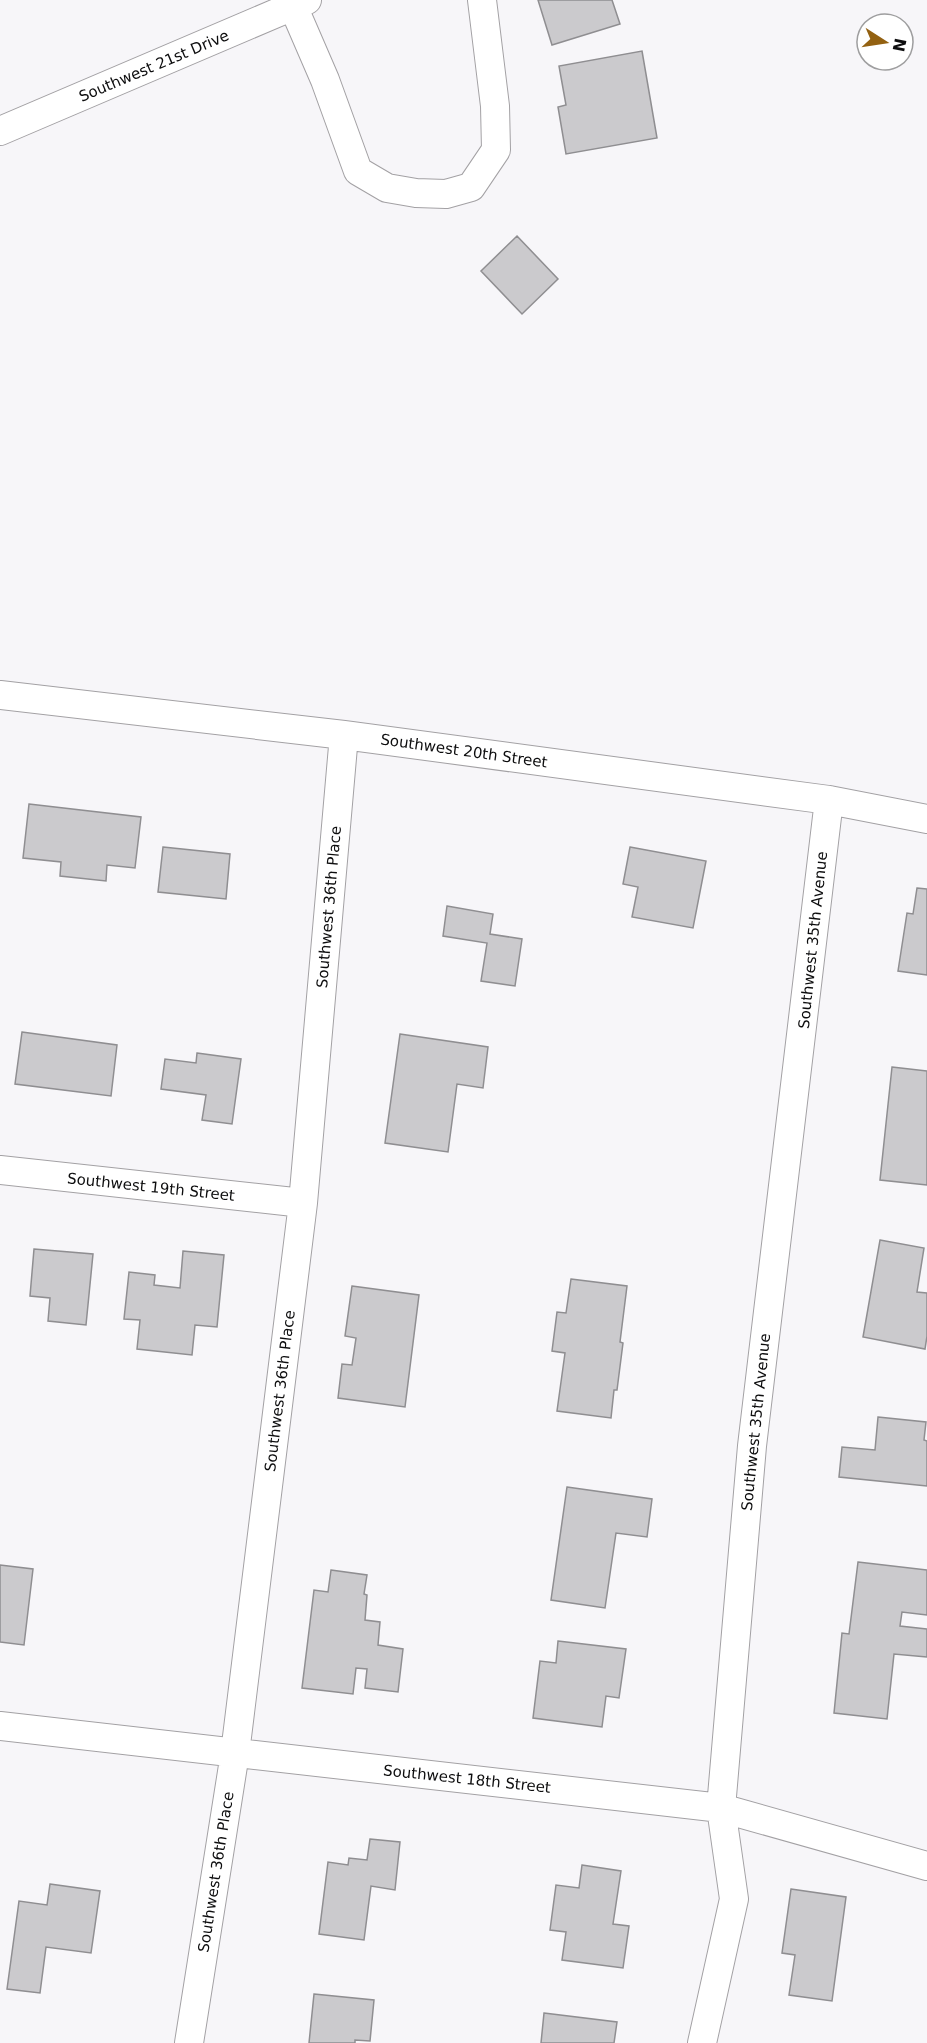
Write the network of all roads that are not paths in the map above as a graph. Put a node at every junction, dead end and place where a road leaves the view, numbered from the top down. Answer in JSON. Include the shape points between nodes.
{"nodes":[{"id":1,"x":482,"y":0,"type":"edge"},
{"id":2,"x":300,"y":3,"type":"edge"},
{"id":3,"x":257,"y":10,"type":"edge"},
{"id":4,"x":0,"y":131,"type":"edge"},
{"id":5,"x":0,"y":695,"type":"edge"},
{"id":6,"x":344,"y":735,"type":"junction"},
{"id":7,"x":829,"y":800,"type":"junction"},
{"id":8,"x":927,"y":819,"type":"edge"},
{"id":9,"x":0,"y":1170,"type":"edge"},
{"id":10,"x":303,"y":1203,"type":"junction"},
{"id":11,"x":0,"y":1726,"type":"edge"},
{"id":12,"x":235,"y":1753,"type":"junction"},
{"id":13,"x":721,"y":1808,"type":"junction"},
{"id":14,"x":927,"y":1866,"type":"edge"},
{"id":15,"x":189,"y":2043,"type":"edge"},
{"id":16,"x":702,"y":2043,"type":"edge"}],
"edges":[{"from":1,"to":2,"type":"street","via":[[495,106],[496,150],[471,187],[446,194],[387,188],[358,171]]},
{"from":2,"to":3,"type":"street","name":"Southwest 21st Drive"},
{"from":3,"to":4,"type":"street","name":"Southwest 21st Drive"},
{"from":5,"to":6,"type":"street","name":"Southwest 20th Street"},
{"from":6,"to":7,"type":"street","name":"Southwest 20th Street"},
{"from":6,"to":10,"type":"street","name":"Southwest 36th Place"},
{"from":7,"to":8,"type":"street","name":"Southwest 20th Street"},
{"from":7,"to":13,"type":"street","name":"Southwest 35th Avenue","via":[[752,1446]]},
{"from":9,"to":10,"type":"street","name":"Southwest 19th Street"},
{"from":10,"to":12,"type":"street","name":"Southwest 36th Place"},
{"from":11,"to":12,"type":"street","name":"Southwest 18th Street"},
{"from":12,"to":13,"type":"street","name":"Southwest 18th Street"},
{"from":12,"to":15,"type":"street","name":"Southwest 36th Place"},
{"from":13,"to":14,"type":"street","name":"Southwest 18th Street"},
{"from":13,"to":16,"type":"street","name":"Southwest 35th Avenue","via":[[734,1899]]}]}
